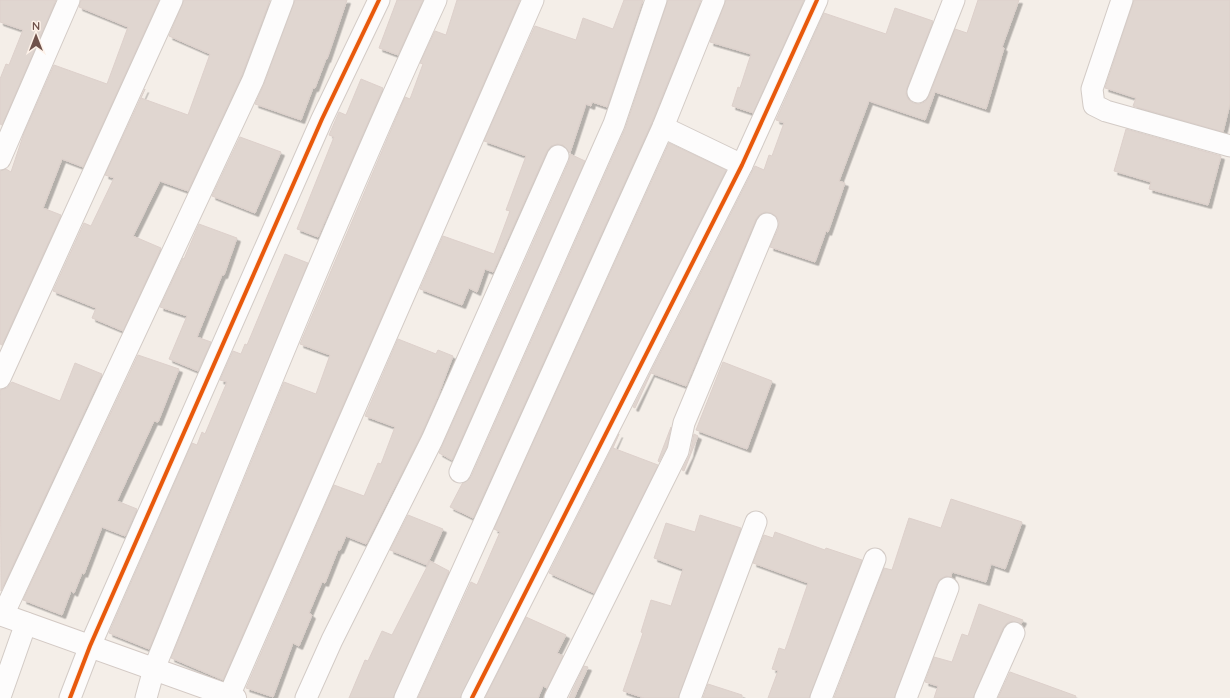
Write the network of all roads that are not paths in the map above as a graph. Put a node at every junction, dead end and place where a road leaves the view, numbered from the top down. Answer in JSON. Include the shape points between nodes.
{"nodes":[{"id":1,"x":68,"y":0,"type":"edge"},
{"id":2,"x":172,"y":0,"type":"edge"},
{"id":3,"x":283,"y":0,"type":"edge"},
{"id":4,"x":379,"y":0,"type":"edge"},
{"id":5,"x":436,"y":0,"type":"edge"},
{"id":6,"x":533,"y":0,"type":"edge"},
{"id":7,"x":656,"y":0,"type":"edge"},
{"id":8,"x":714,"y":0,"type":"edge"},
{"id":9,"x":817,"y":0,"type":"edge"},
{"id":10,"x":954,"y":0,"type":"edge"},
{"id":11,"x":1122,"y":0,"type":"edge"},
{"id":12,"x":918,"y":92,"type":"dead end"},
{"id":13,"x":663,"y":127,"type":"junction"},
{"id":14,"x":1230,"y":146,"type":"edge"},
{"id":15,"x":558,"y":156,"type":"dead end"},
{"id":16,"x":0,"y":159,"type":"edge"},
{"id":17,"x":742,"y":165,"type":"junction"},
{"id":18,"x":767,"y":224,"type":"dead end"},
{"id":19,"x":0,"y":378,"type":"edge"},
{"id":20,"x":460,"y":472,"type":"dead end"},
{"id":21,"x":756,"y":522,"type":"dead end"},
{"id":22,"x":875,"y":559,"type":"dead end"},
{"id":23,"x":948,"y":588,"type":"dead end"},
{"id":24,"x":1,"y":614,"type":"edge"},
{"id":25,"x":26,"y":623,"type":"junction"},
{"id":26,"x":1014,"y":633,"type":"dead end"},
{"id":27,"x":90,"y":646,"type":"junction"},
{"id":28,"x":154,"y":669,"type":"junction"},
{"id":29,"x":0,"y":697,"type":"edge"},
{"id":30,"x":232,"y":697,"type":"edge"},
{"id":31,"x":70,"y":698,"type":"edge"},
{"id":32,"x":146,"y":698,"type":"edge"},
{"id":33,"x":306,"y":698,"type":"edge"},
{"id":34,"x":405,"y":698,"type":"edge"},
{"id":35,"x":472,"y":698,"type":"edge"},
{"id":36,"x":555,"y":698,"type":"edge"},
{"id":37,"x":690,"y":698,"type":"edge"},
{"id":38,"x":821,"y":698,"type":"edge"},
{"id":39,"x":906,"y":698,"type":"edge"},
{"id":40,"x":985,"y":698,"type":"edge"}],
"edges":[{"from":1,"to":16,"type":"street"},
{"from":2,"to":19,"type":"street"},
{"from":3,"to":24,"type":"street","via":[[252,80]]},
{"from":4,"to":27,"type":"street","via":[[322,118]]},
{"from":5,"to":28,"type":"street","via":[[400,78],[259,410]]},
{"from":6,"to":30,"type":"street"},
{"from":7,"to":20,"type":"street","via":[[614,124]]},
{"from":8,"to":13,"type":"street"},
{"from":9,"to":17,"type":"street"},
{"from":10,"to":12,"type":"street"},
{"from":11,"to":14,"type":"street","via":[[1092,89],[1094,105],[1106,111]]},
{"from":13,"to":17,"type":"street"},
{"from":13,"to":34,"type":"street"},
{"from":15,"to":33,"type":"street","via":[[432,440],[332,640]]},
{"from":17,"to":35,"type":"street"},
{"from":18,"to":36,"type":"street","via":[[684,423],[678,451]]},
{"from":21,"to":37,"type":"street"},
{"from":22,"to":38,"type":"street"},
{"from":23,"to":39,"type":"street"},
{"from":24,"to":25,"type":"street"},
{"from":25,"to":27,"type":"street"},
{"from":25,"to":29,"type":"street"},
{"from":26,"to":40,"type":"street"},
{"from":27,"to":28,"type":"street"},
{"from":27,"to":31,"type":"street"},
{"from":28,"to":30,"type":"street"},
{"from":28,"to":32,"type":"street"}]}
